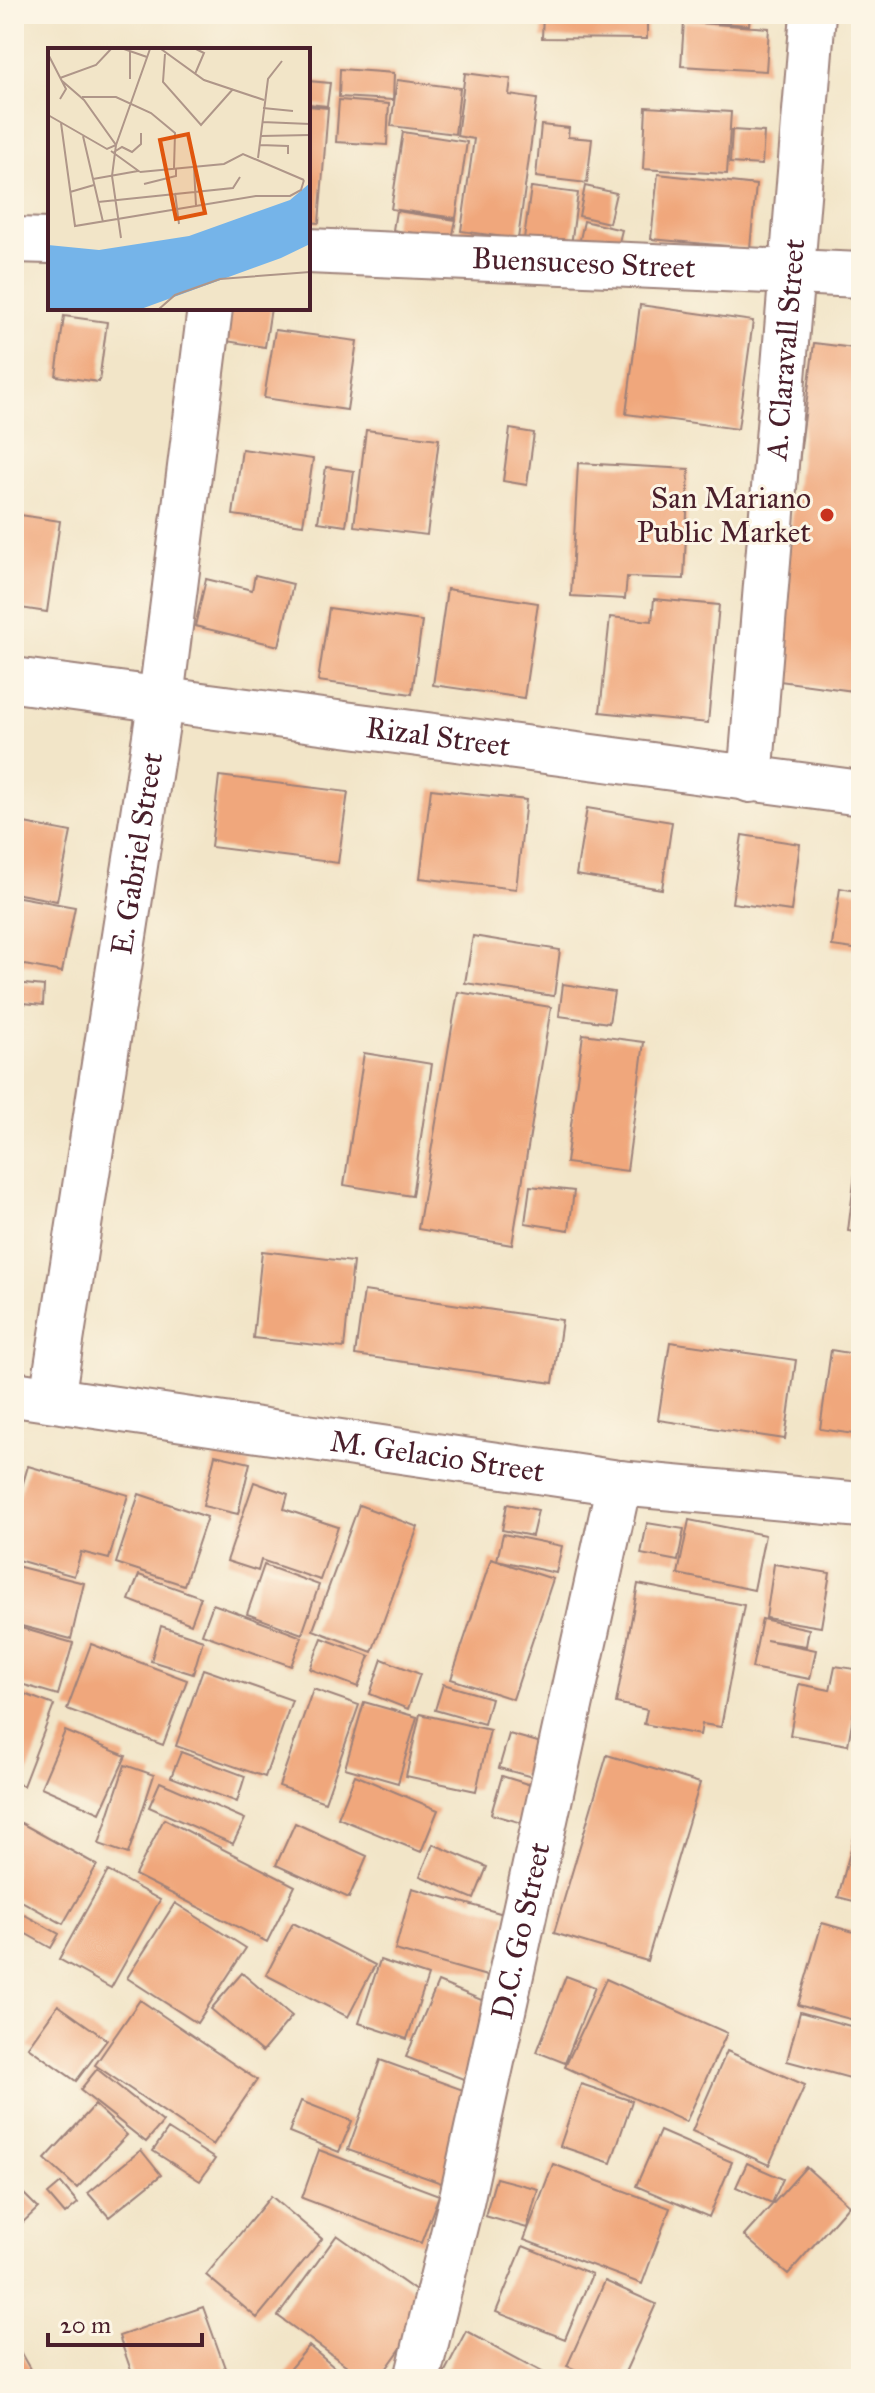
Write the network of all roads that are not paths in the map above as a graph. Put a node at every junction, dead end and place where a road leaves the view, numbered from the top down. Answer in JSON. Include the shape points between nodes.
{"nodes":[{"id":1,"x":813,"y":14,"type":"edge"},
{"id":2,"x":14,"y":240,"type":"edge"},
{"id":3,"x":48,"y":241,"type":"edge"},
{"id":4,"x":310,"y":251,"type":"edge"},
{"id":5,"x":791,"y":273,"type":"junction"},
{"id":6,"x":861,"y":275,"type":"edge"},
{"id":7,"x":210,"y":310,"type":"edge"},
{"id":8,"x":14,"y":680,"type":"edge"},
{"id":9,"x":161,"y":698,"type":"junction"},
{"id":10,"x":750,"y":780,"type":"junction"},
{"id":11,"x":861,"y":793,"type":"edge"},
{"id":12,"x":33,"y":1397,"type":"edge"},
{"id":13,"x":619,"y":1483,"type":"junction"},
{"id":14,"x":861,"y":1505,"type":"edge"},
{"id":15,"x":417,"y":2379,"type":"edge"}],
"edges":[{"from":1,"to":5,"type":"street","name":"A. Claravall Street"},
{"from":2,"to":3,"type":"street"},
{"from":4,"to":5,"type":"street","name":"Buensuceso Street"},
{"from":5,"to":6,"type":"street","name":"Buensuceso Street"},
{"from":5,"to":10,"type":"street","name":"A. Claravall Street"},
{"from":7,"to":9,"type":"street","name":"E. Gabriel Street"},
{"from":8,"to":9,"type":"street","name":"Rizal Street"},
{"from":9,"to":10,"type":"street","name":"Rizal Street"},
{"from":9,"to":12,"type":"street","name":"E. Gabriel Street"},
{"from":10,"to":11,"type":"street","name":"Rizal Street"},
{"from":12,"to":13,"type":"street","name":"M. Gelacio Street"},
{"from":13,"to":14,"type":"street","name":"M. Gelacio Street"},
{"from":13,"to":15,"type":"street","name":"D.C. Go Street"}]}
